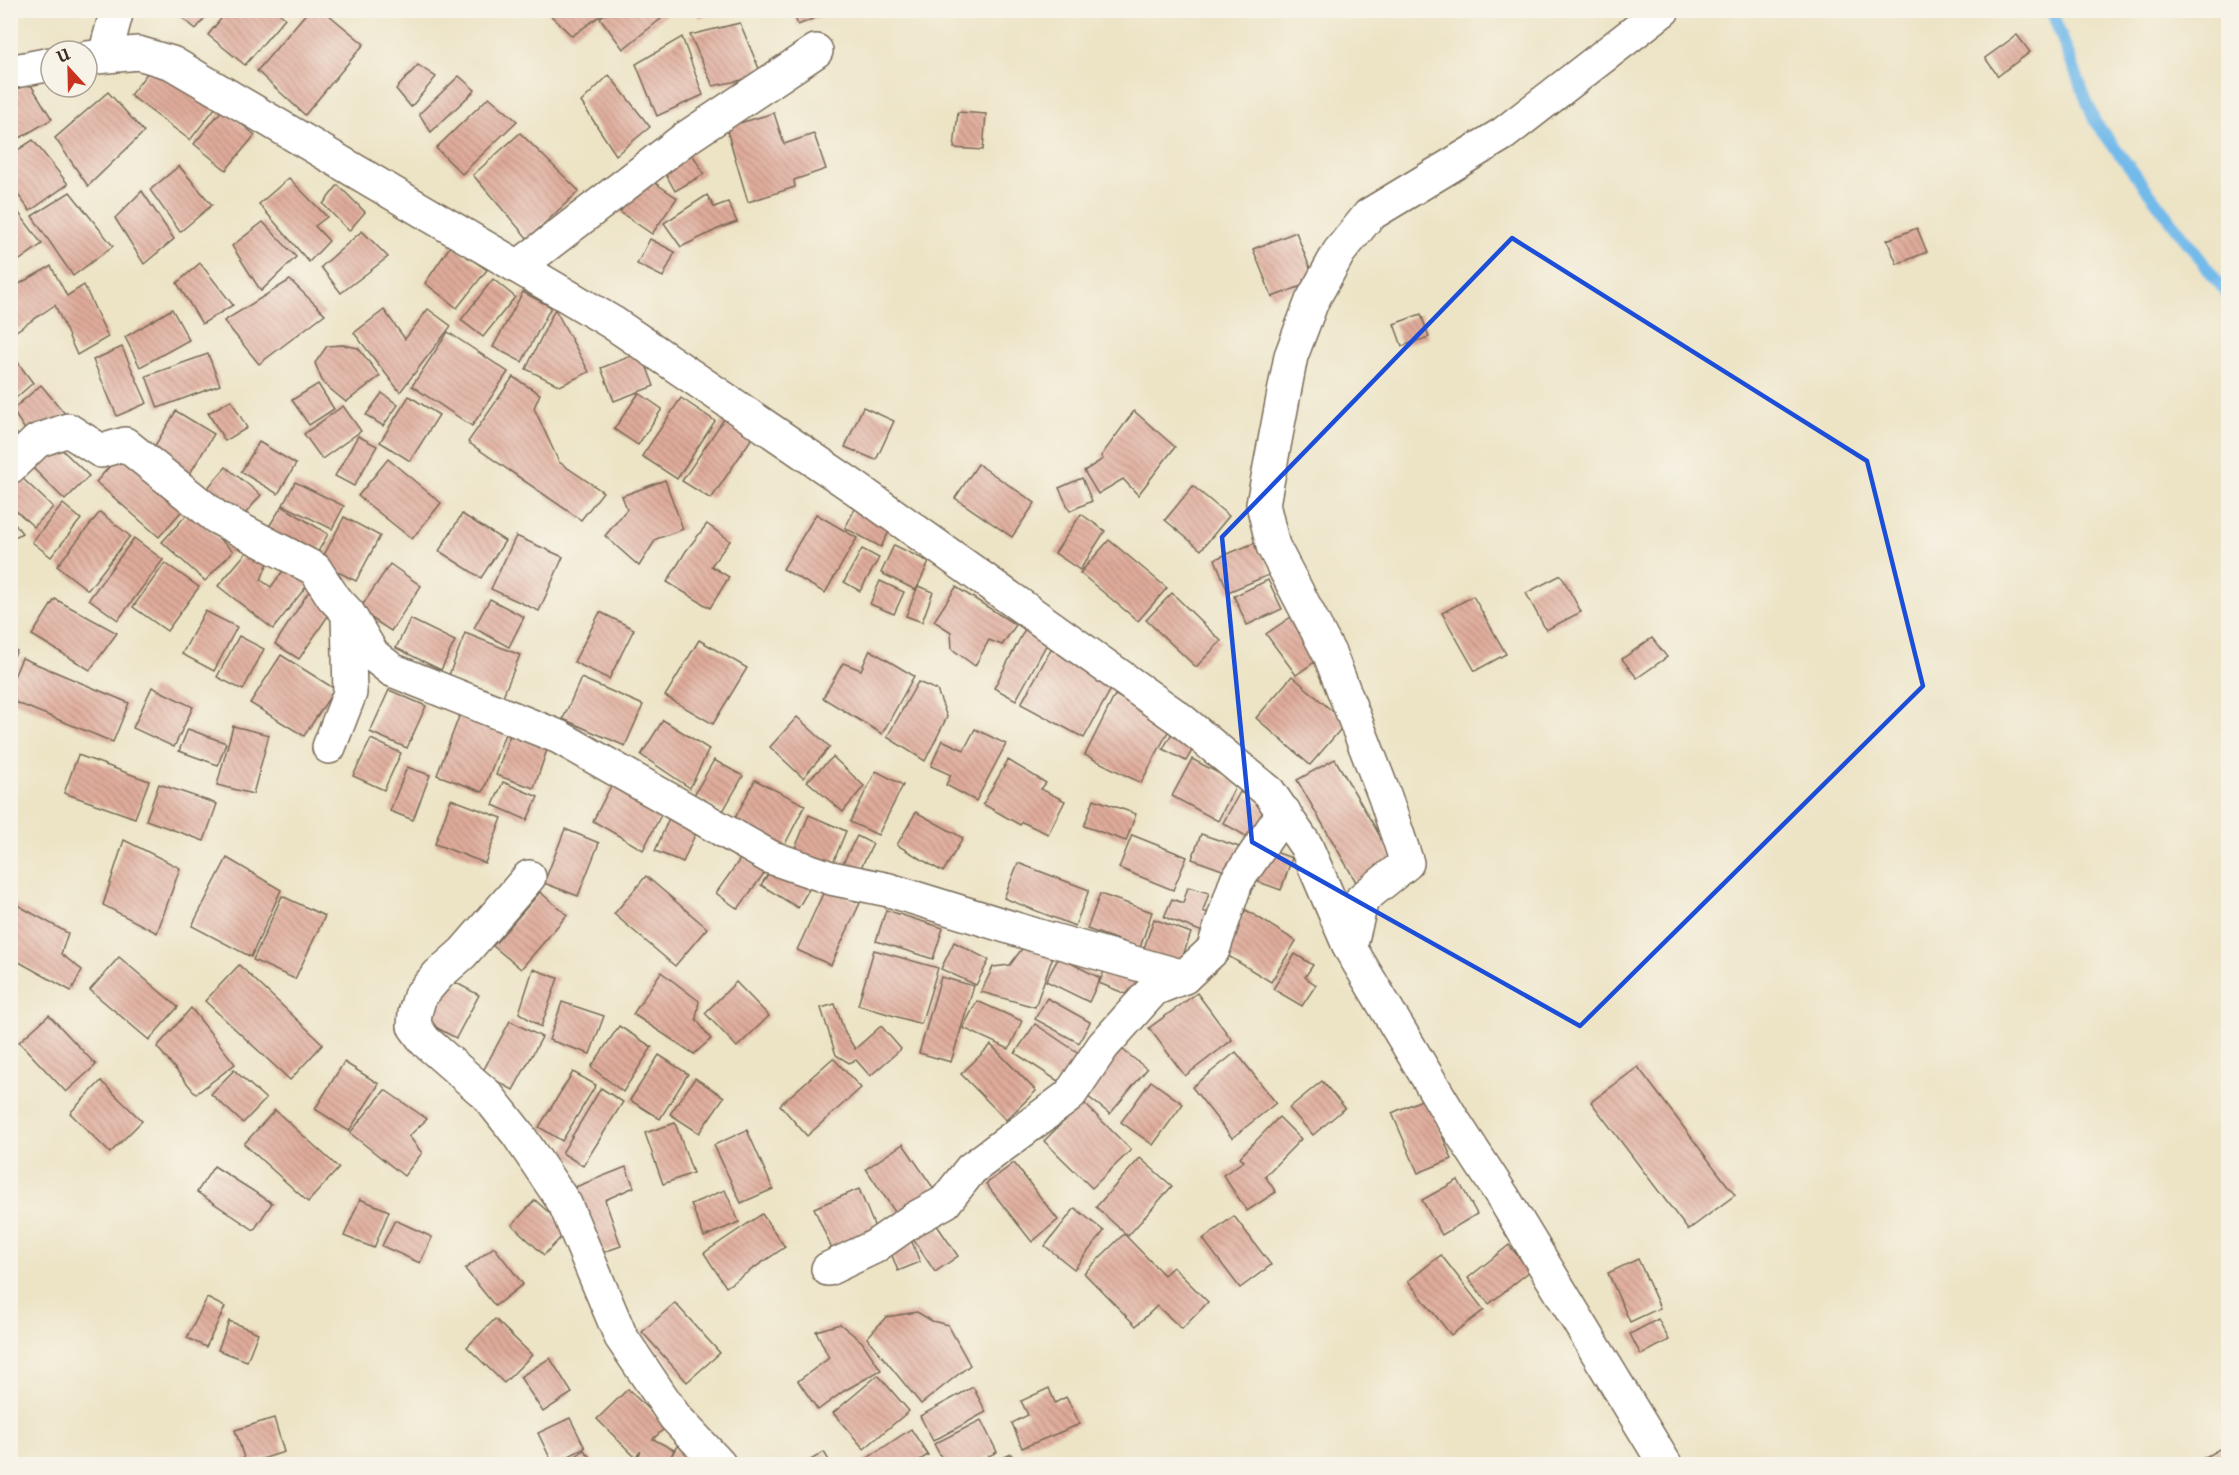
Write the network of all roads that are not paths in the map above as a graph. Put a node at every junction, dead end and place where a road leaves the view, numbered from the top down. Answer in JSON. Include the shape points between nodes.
{"nodes":[{"id":1,"x":117,"y":10,"type":"edge"},
{"id":2,"x":1663,"y":10,"type":"edge"},
{"id":3,"x":99,"y":49,"type":"edge"},
{"id":4,"x":816,"y":51,"type":"dead end"},
{"id":5,"x":99,"y":56,"type":"edge"},
{"id":6,"x":518,"y":267,"type":"junction"},
{"id":7,"x":10,"y":467,"type":"edge"},
{"id":8,"x":348,"y":613,"type":"junction"},
{"id":9,"x":329,"y":747,"type":"dead end"},
{"id":10,"x":1284,"y":812,"type":"junction"},
{"id":11,"x":529,"y":877,"type":"dead end"},
{"id":12,"x":1350,"y":948,"type":"junction"},
{"id":13,"x":1184,"y":976,"type":"junction"},
{"id":14,"x":828,"y":1269,"type":"dead end"},
{"id":15,"x":719,"y":1464,"type":"edge"},
{"id":16,"x":1665,"y":1464,"type":"edge"}],
"edges":[{"from":1,"to":3,"type":"street"},
{"from":2,"to":12,"type":"street","via":[[1503,134],[1369,215],[1339,252],[1312,301],[1291,356],[1263,504],[1273,546],[1330,655],[1407,863],[1362,899]]},
{"from":4,"to":6,"type":"street","via":[[683,140]]},
{"from":5,"to":6,"type":"street","via":[[138,53],[172,63]]},
{"from":6,"to":10,"type":"street","via":[[613,323],[854,487],[1170,712],[1269,792]]},
{"from":7,"to":8,"type":"street","via":[[37,441],[68,430],[100,451],[125,444],[216,517],[315,569]]},
{"from":8,"to":9,"type":"street","via":[[350,693]]},
{"from":8,"to":13,"type":"street","via":[[373,655],[392,670],[559,737],[770,857],[831,878],[889,890]]},
{"from":10,"to":12,"type":"street","via":[[1306,846]]},
{"from":10,"to":13,"type":"street","via":[[1236,882],[1213,950]]},
{"from":11,"to":15,"type":"street","via":[[420,996],[414,1026],[425,1041],[487,1095],[517,1132],[565,1204],[621,1337],[675,1416]]},
{"from":12,"to":16,"type":"street"},
{"from":13,"to":14,"type":"street","via":[[1154,989],[1103,1046],[1069,1096],[971,1169],[945,1202],[874,1247]]}]}
